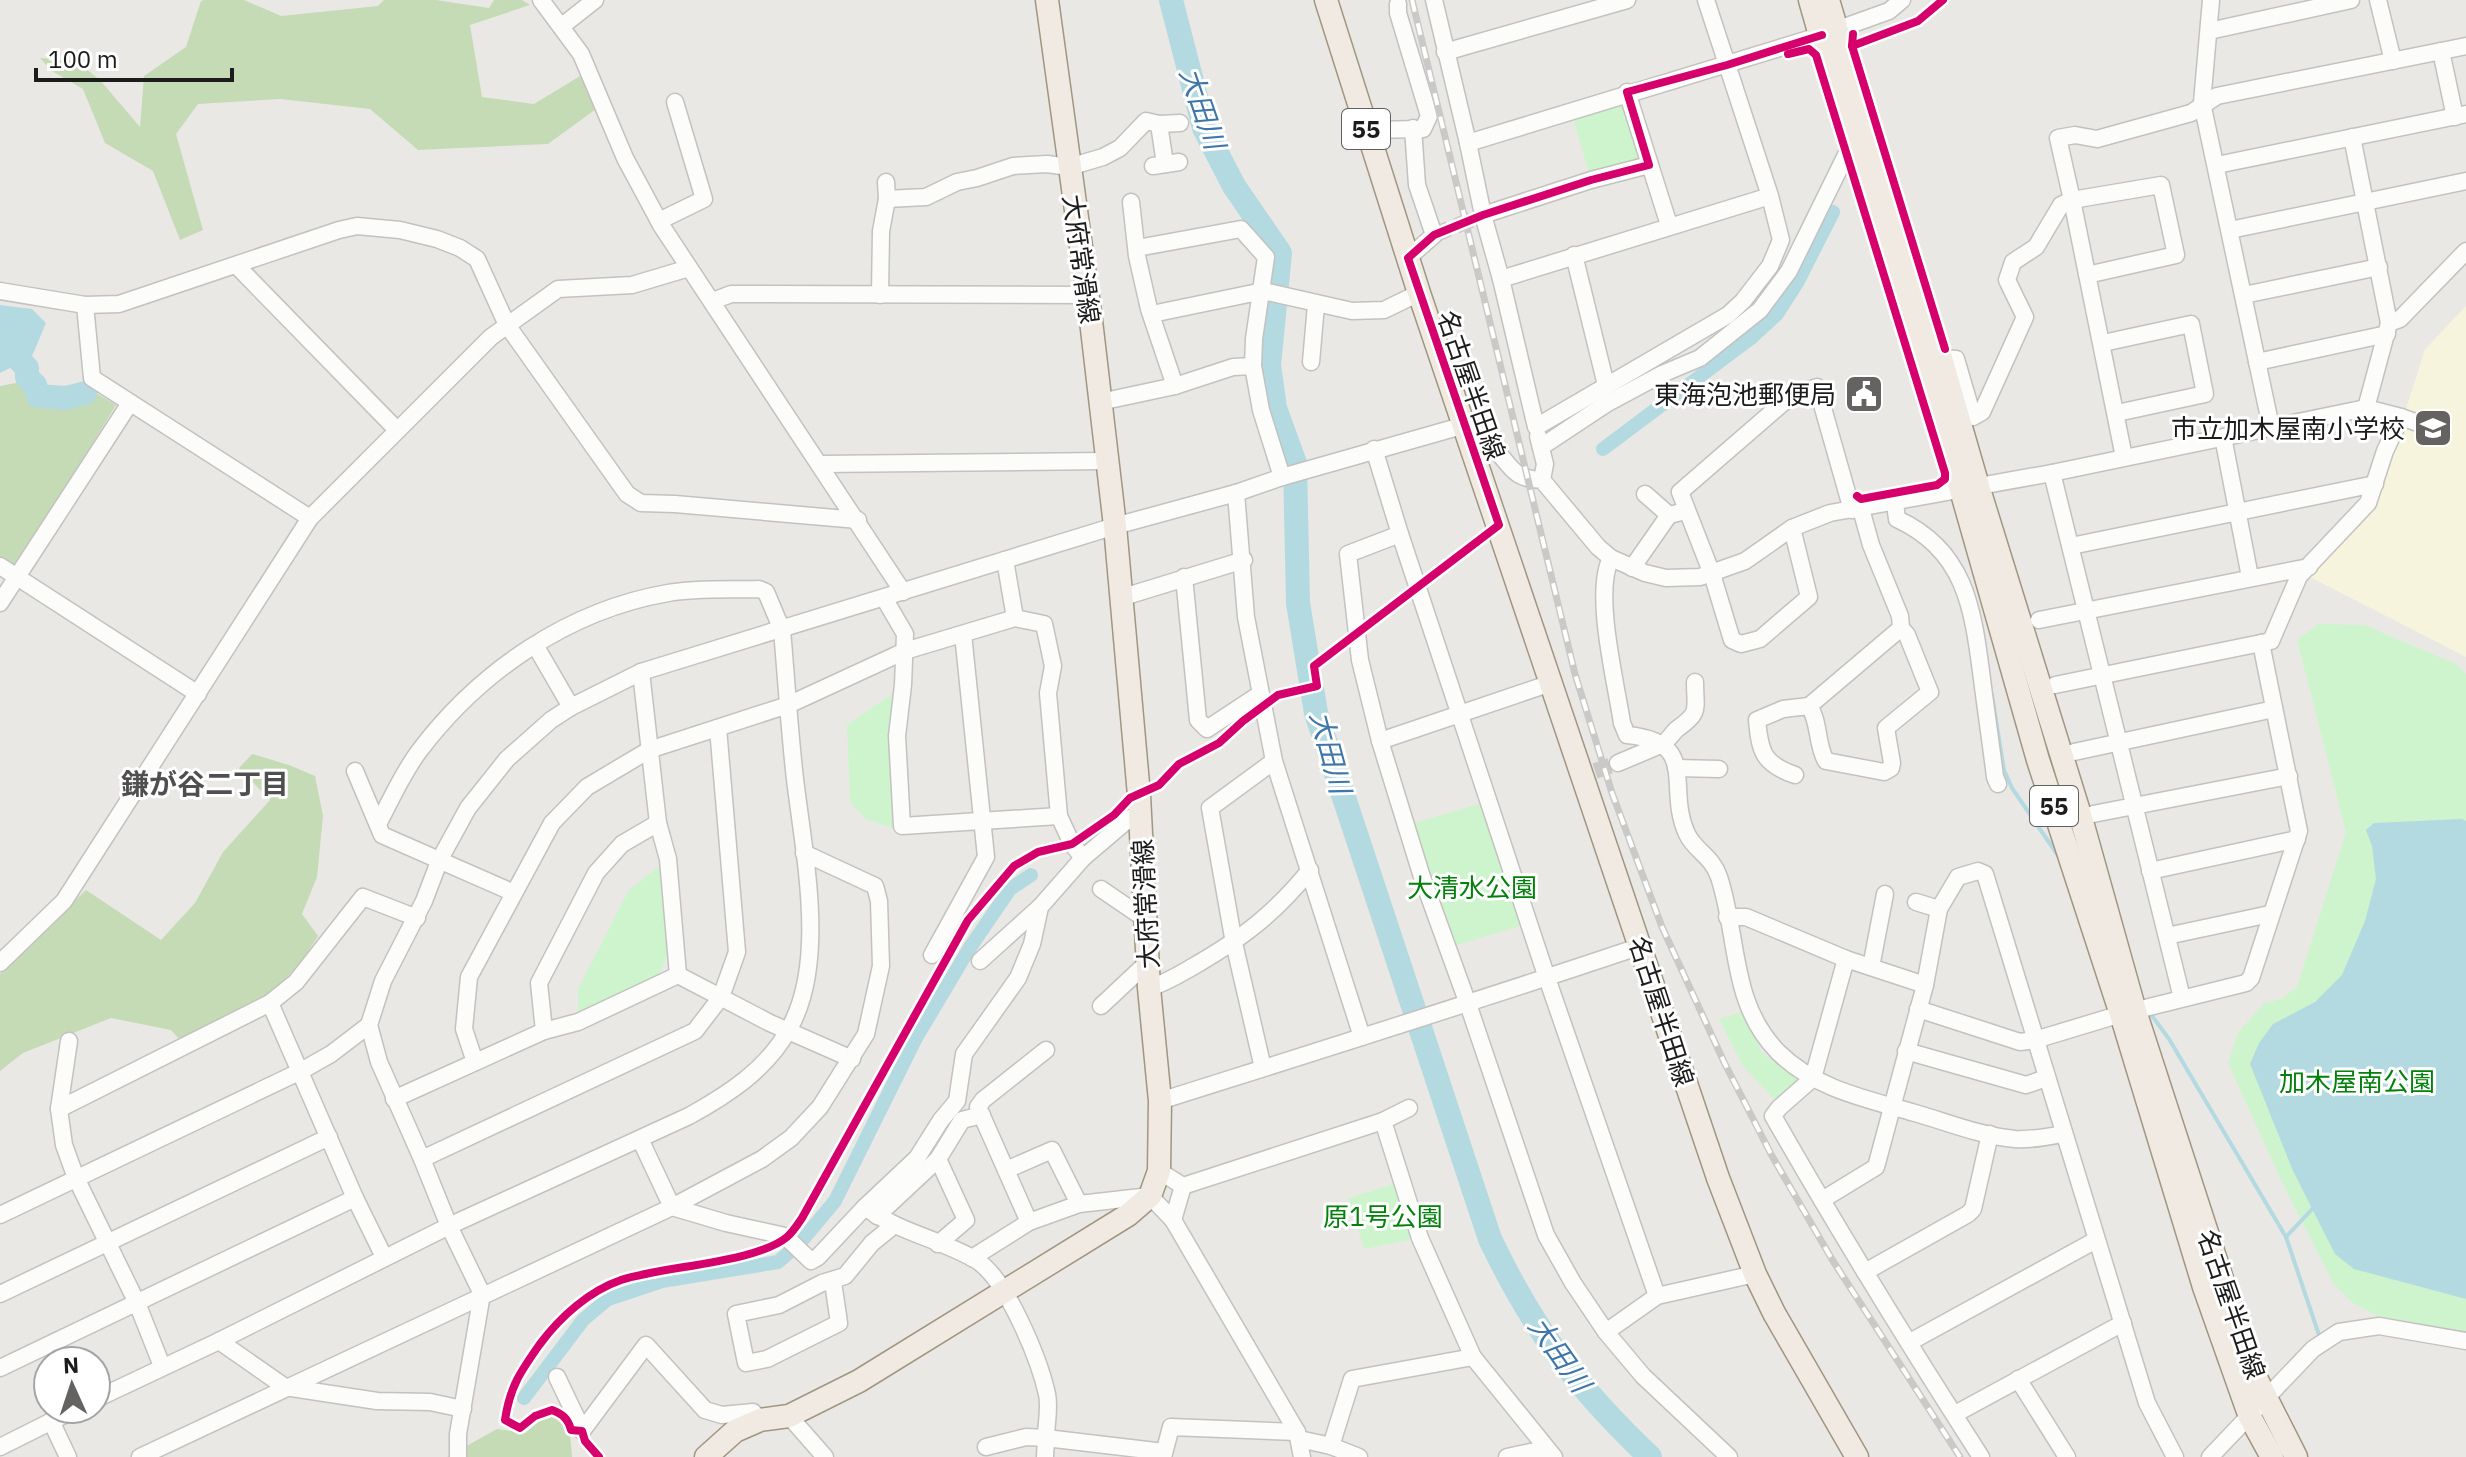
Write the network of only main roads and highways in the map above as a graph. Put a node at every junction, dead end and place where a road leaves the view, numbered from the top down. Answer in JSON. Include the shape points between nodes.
{"nodes":[{"id":1,"x":1047,"y":0,"type":"edge"},
{"id":2,"x":1326,"y":0,"type":"edge"},
{"id":3,"x":1810,"y":0,"type":"edge"},
{"id":4,"x":1828,"y":0,"type":"edge"},
{"id":5,"x":1829,"y":32,"type":"junction"},
{"id":6,"x":1969,"y":488,"type":"junction"},
{"id":7,"x":2128,"y":1012,"type":"junction"},
{"id":8,"x":706,"y":1457,"type":"edge"},
{"id":9,"x":1857,"y":1457,"type":"edge"},
{"id":10,"x":2272,"y":1457,"type":"edge"},
{"id":11,"x":2296,"y":1457,"type":"edge"}],
"edges":[{"from":1,"to":8,"type":"main road","name":"大府常滑線","via":[[1115,526],[1148,921],[1160,1101],[1159,1171],[1150,1196],[1128,1215],[859,1381],[789,1416],[735,1431]]},
{"from":2,"to":9,"type":"main road","name":"名古屋半田線","number":"55","via":[[1551,683],[1588,773],[1718,1178],[1755,1274]]},
{"from":3,"to":5,"type":"main road","name":"名古屋半田線","number":"55"},
{"from":4,"to":5,"type":"main road","name":"名古屋半田線","number":"55"},
{"from":5,"to":6,"type":"main road","name":"名古屋半田線","number":"55","via":[[1941,358]]},
{"from":5,"to":6,"type":"main road","name":"名古屋半田線","number":"55","via":[[1853,149]]},
{"from":6,"to":7,"type":"main road","name":"名古屋半田線","number":"55","via":[[2038,760]]},
{"from":7,"to":10,"type":"main road","name":"名古屋半田線","number":"55","via":[[2204,1287],[2250,1417]]},
{"from":7,"to":11,"type":"main road","name":"名古屋半田線","number":"55","via":[[2251,1368]]}]}
